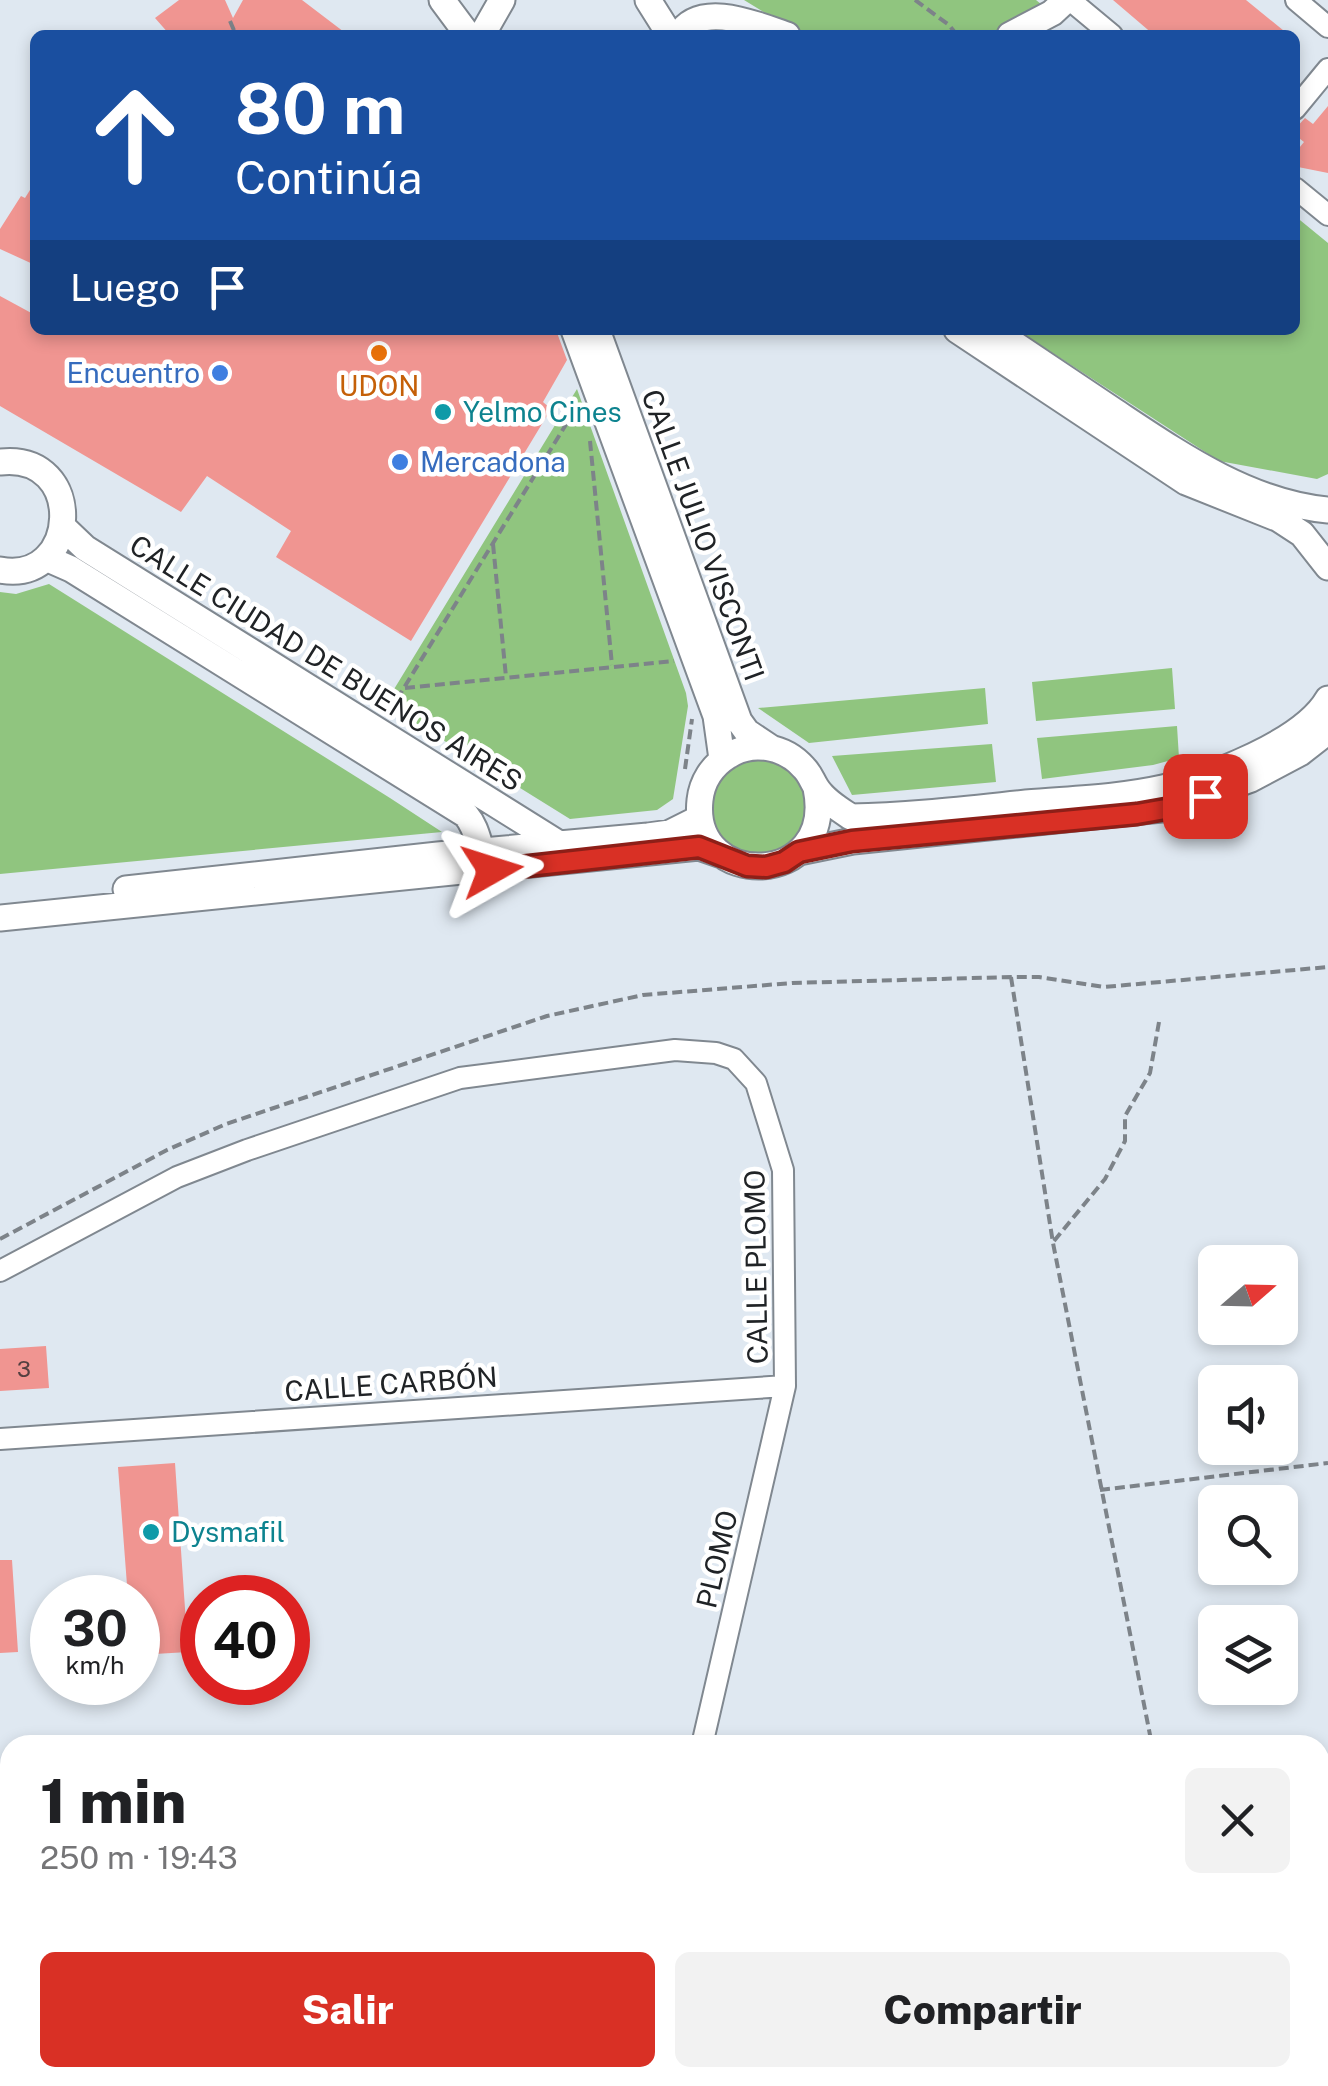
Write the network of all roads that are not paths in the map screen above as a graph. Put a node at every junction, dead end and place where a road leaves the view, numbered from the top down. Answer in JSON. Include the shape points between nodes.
{"nodes":[{"id":1,"x":442,"y":0,"type":"edge"},
{"id":2,"x":502,"y":0,"type":"edge"},
{"id":3,"x":648,"y":0,"type":"edge"},
{"id":4,"x":698,"y":0,"type":"edge"},
{"id":5,"x":1068,"y":0,"type":"edge"},
{"id":6,"x":1296,"y":0,"type":"edge"},
{"id":7,"x":730,"y":15,"type":"junction"},
{"id":8,"x":1328,"y":27,"type":"edge"},
{"id":9,"x":464,"y":30,"type":"edge"},
{"id":10,"x":485,"y":30,"type":"edge"},
{"id":11,"x":667,"y":30,"type":"edge"},
{"id":12,"x":682,"y":30,"type":"edge"},
{"id":13,"x":773,"y":30,"type":"edge"},
{"id":14,"x":1020,"y":30,"type":"edge"},
{"id":15,"x":1106,"y":30,"type":"edge"},
{"id":16,"x":1328,"y":69,"type":"edge"},
{"id":17,"x":1300,"y":104,"type":"edge"},
{"id":18,"x":1300,"y":192,"type":"edge"},
{"id":19,"x":1328,"y":215,"type":"edge"},
{"id":20,"x":576,"y":335,"type":"edge"},
{"id":21,"x":599,"y":335,"type":"edge"},
{"id":22,"x":965,"y":335,"type":"edge"},
{"id":23,"x":1000,"y":335,"type":"edge"},
{"id":24,"x":0,"y":462,"type":"edge"},
{"id":25,"x":1328,"y":510,"type":"edge"},
{"id":26,"x":64,"y":528,"type":"junction"},
{"id":27,"x":46,"y":558,"type":"junction"},
{"id":28,"x":1328,"y":567,"type":"edge"},
{"id":29,"x":0,"y":570,"type":"edge"},
{"id":30,"x":1328,"y":699,"type":"edge"},
{"id":31,"x":1328,"y":731,"type":"edge"},
{"id":32,"x":770,"y":748,"type":"junction"},
{"id":33,"x":722,"y":759,"type":"junction"},
{"id":34,"x":816,"y":788,"type":"junction"},
{"id":35,"x":700,"y":818,"type":"junction"},
{"id":36,"x":561,"y":845,"type":"junction"},
{"id":37,"x":799,"y":852,"type":"junction"},
{"id":38,"x":722,"y":854,"type":"junction"},
{"id":39,"x":486,"y":861,"type":"junction"},
{"id":40,"x":0,"y":900,"type":"edge"},
{"id":41,"x":0,"y":918,"type":"edge"},
{"id":42,"x":0,"y":1272,"type":"edge"},
{"id":43,"x":786,"y":1386,"type":"junction"},
{"id":44,"x":0,"y":1439,"type":"edge"},
{"id":45,"x":704,"y":1735,"type":"edge"}],
"edges":[{"from":1,"to":9,"type":"street"},
{"from":2,"to":10,"type":"street"},
{"from":3,"to":11,"type":"street"},
{"from":4,"to":7,"type":"street"},
{"from":5,"to":14,"type":"street"},
{"from":5,"to":15,"type":"street"},
{"from":6,"to":8,"type":"street"},
{"from":7,"to":12,"type":"street","via":[[700,15]]},
{"from":7,"to":13,"type":"street"},
{"from":16,"to":17,"type":"street"},
{"from":18,"to":19,"type":"street"},
{"from":20,"to":33,"type":"street","name":"CALLE JULIO VISCONTI","via":[[716,716]]},
{"from":21,"to":32,"type":"street","name":"CALLE JULIO VISCONTI","via":[[738,721]]},
{"from":22,"to":28,"type":"street","via":[[1186,482],[1279,519],[1302,534]]},
{"from":23,"to":25,"type":"street","via":[[1191,462],[1301,508]]},
{"from":24,"to":26,"type":"street","via":[[22,462],[51,480]]},
{"from":26,"to":27,"type":"street"},
{"from":26,"to":36,"type":"street","name":"CALLE CIUDAD DE BUENOS AIRES","via":[[85,548]]},
{"from":27,"to":29,"type":"street","via":[[28,568]]},
{"from":27,"to":39,"type":"street","name":"CALLE CIUDAD DE BUENOS AIRES","via":[[466,815]]},
{"from":30,"to":34,"type":"street","via":[[1295,732],[1251,756],[1140,792],[851,817]]},
{"from":31,"to":37,"type":"street","via":[[1251,779],[1171,808]]},
{"from":32,"to":33,"type":"street","via":[[745,748]]},
{"from":32,"to":34,"type":"street","via":[[794,758]]},
{"from":33,"to":35,"type":"street","via":[[701,792]]},
{"from":34,"to":37,"type":"street","via":[[819,818]]},
{"from":35,"to":36,"type":"street","via":[[670,832]]},
{"from":35,"to":38,"type":"street"},
{"from":36,"to":39,"type":"street"},
{"from":37,"to":38,"type":"street","via":[[756,868]]},
{"from":38,"to":39,"type":"street","via":[[699,847]]},
{"from":39,"to":40,"type":"street"},
{"from":39,"to":41,"type":"street"},
{"from":42,"to":43,"type":"street","name":"CALLE PLOMO","via":[[177,1177],[460,1078],[675,1050],[716,1053],[734,1059],[756,1083],[780,1152]]},
{"from":43,"to":44,"type":"street","name":"CALLE CARBÓN"},
{"from":43,"to":45,"type":"street","name":"PLOMO"}]}
